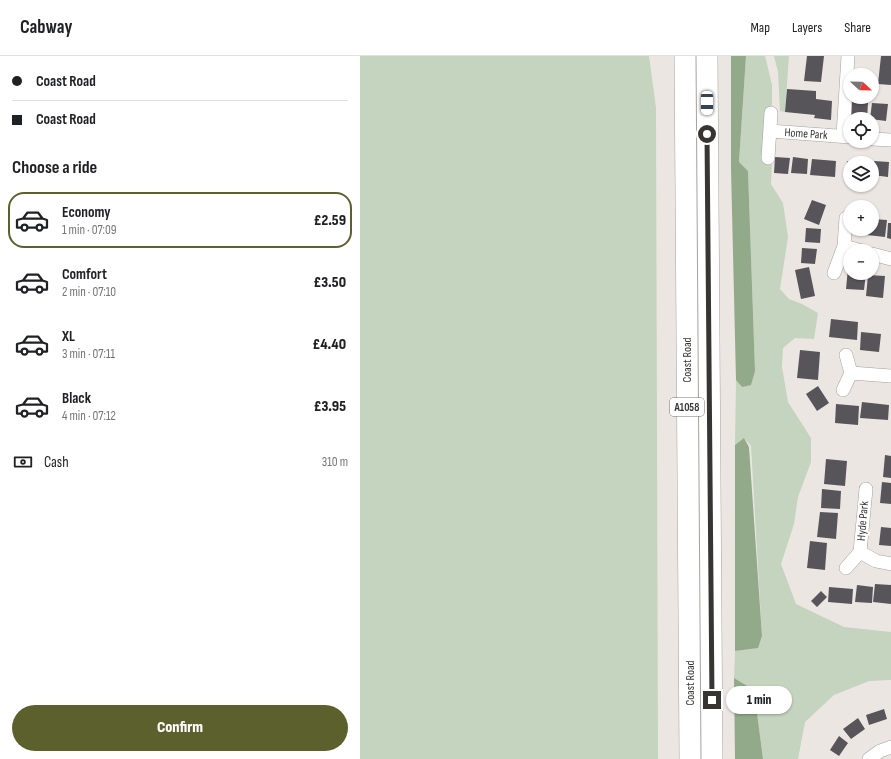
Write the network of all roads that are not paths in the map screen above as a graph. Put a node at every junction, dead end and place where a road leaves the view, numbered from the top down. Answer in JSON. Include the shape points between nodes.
{"nodes":[{"id":1,"x":685,"y":56,"type":"edge"},
{"id":2,"x":707,"y":56,"type":"edge"},
{"id":3,"x":848,"y":56,"type":"edge"},
{"id":4,"x":847,"y":112,"type":"edge"},
{"id":5,"x":771,"y":113,"type":"dead end"},
{"id":6,"x":770,"y":131,"type":"junction"},
{"id":7,"x":843,"y":137,"type":"edge"},
{"id":8,"x":879,"y":139,"type":"edge"},
{"id":9,"x":891,"y":140,"type":"edge"},
{"id":10,"x":768,"y":158,"type":"dead end"},
{"id":11,"x":843,"y":249,"type":"edge"},
{"id":12,"x":879,"y":256,"type":"edge"},
{"id":13,"x":891,"y":259,"type":"edge"},
{"id":14,"x":834,"y":273,"type":"dead end"},
{"id":15,"x":846,"y":355,"type":"dead end"},
{"id":16,"x":851,"y":373,"type":"junction"},
{"id":17,"x":891,"y":376,"type":"edge"},
{"id":18,"x":843,"y":390,"type":"dead end"},
{"id":19,"x":866,"y":489,"type":"dead end"},
{"id":20,"x":860,"y":552,"type":"junction"},
{"id":21,"x":891,"y":564,"type":"edge"},
{"id":22,"x":846,"y":568,"type":"dead end"},
{"id":23,"x":891,"y":747,"type":"edge"},
{"id":24,"x":690,"y":759,"type":"edge"},
{"id":25,"x":712,"y":759,"type":"edge"},
{"id":26,"x":869,"y":759,"type":"edge"}],
"edges":[{"from":1,"to":24,"type":"highway","name":"Coast Road","number":"A1058"},
{"from":2,"to":25,"type":"highway","name":"Coast Road","number":"A1058"},
{"from":3,"to":4,"type":"street","name":"Home Park"},
{"from":5,"to":6,"type":"street","name":"Home Park"},
{"from":6,"to":7,"type":"street","name":"Home Park"},
{"from":6,"to":10,"type":"street","name":"Home Park"},
{"from":8,"to":9,"type":"street"},
{"from":11,"to":14,"type":"street"},
{"from":12,"to":13,"type":"street"},
{"from":15,"to":16,"type":"street"},
{"from":16,"to":17,"type":"street"},
{"from":16,"to":18,"type":"street"},
{"from":19,"to":20,"type":"street","name":"Hyde Park"},
{"from":20,"to":21,"type":"street","name":"Hyde Park","via":[[876,561]]},
{"from":20,"to":22,"type":"street","name":"Hyde Park"},
{"from":23,"to":26,"type":"street"}]}
